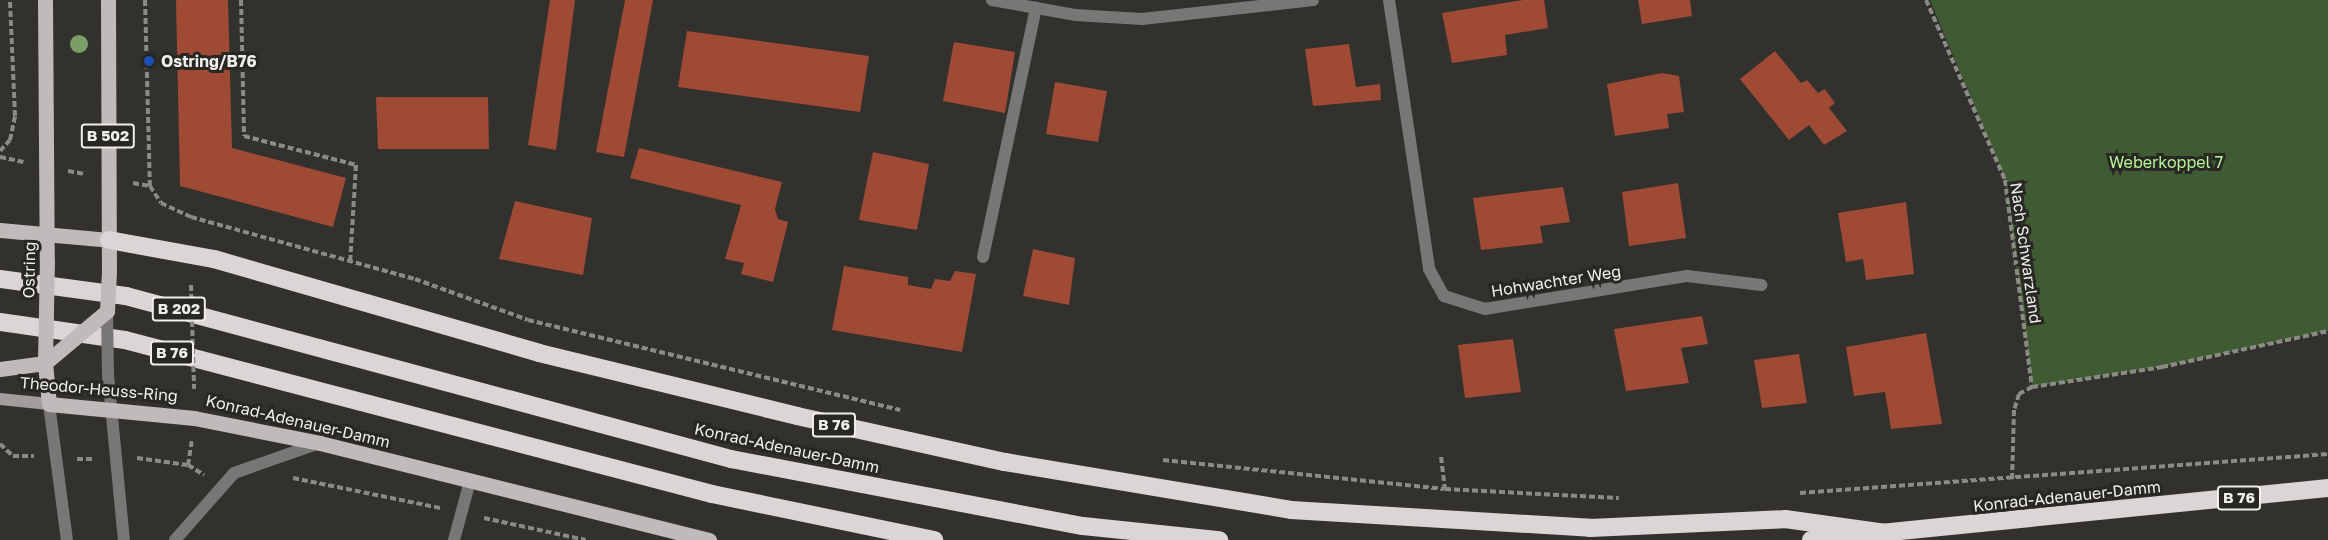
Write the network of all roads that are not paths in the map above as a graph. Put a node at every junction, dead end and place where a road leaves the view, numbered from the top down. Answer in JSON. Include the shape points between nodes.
{"nodes":[{"id":1,"x":45,"y":0,"type":"edge"},
{"id":2,"x":108,"y":0,"type":"edge"},
{"id":3,"x":992,"y":0,"type":"edge"},
{"id":4,"x":1313,"y":0,"type":"edge"},
{"id":5,"x":1389,"y":0,"type":"edge"},
{"id":6,"x":1036,"y":8,"type":"junction"},
{"id":7,"x":0,"y":230,"type":"edge"},
{"id":8,"x":47,"y":233,"type":"junction"},
{"id":9,"x":109,"y":240,"type":"junction"},
{"id":10,"x":983,"y":257,"type":"dead end"},
{"id":11,"x":0,"y":279,"type":"edge"},
{"id":12,"x":1761,"y":285,"type":"dead end"},
{"id":13,"x":107,"y":311,"type":"junction"},
{"id":14,"x":0,"y":322,"type":"edge"},
{"id":15,"x":45,"y":363,"type":"junction"},
{"id":16,"x":0,"y":369,"type":"edge"},
{"id":17,"x":0,"y":399,"type":"edge"},
{"id":18,"x":49,"y":404,"type":"junction"},
{"id":19,"x":110,"y":408,"type":"junction"},
{"id":20,"x":194,"y":418,"type":"joint"},
{"id":21,"x":320,"y":443,"type":"junction"},
{"id":22,"x":470,"y":481,"type":"junction"},
{"id":23,"x":2328,"y":488,"type":"edge"},
{"id":24,"x":664,"y":534,"type":"edge"},
{"id":25,"x":1893,"y":534,"type":"junction"},
{"id":26,"x":67,"y":540,"type":"edge"},
{"id":27,"x":124,"y":540,"type":"edge"},
{"id":28,"x":175,"y":540,"type":"edge"},
{"id":29,"x":454,"y":540,"type":"edge"},
{"id":30,"x":709,"y":540,"type":"edge"},
{"id":31,"x":934,"y":540,"type":"edge"},
{"id":32,"x":1219,"y":540,"type":"edge"},
{"id":33,"x":1811,"y":540,"type":"edge"}],
"edges":[{"from":1,"to":8,"type":"main road","name":"Ostring"},
{"from":2,"to":9,"type":"main road","number":"B 502"},
{"from":3,"to":6,"type":"street"},
{"from":4,"to":6,"type":"street","via":[[1142,20]]},
{"from":5,"to":12,"type":"street","name":"Hohwachter Weg","via":[[1429,269],[1444,296],[1485,309],[1687,276]]},
{"from":6,"to":10,"type":"street"},
{"from":7,"to":8,"type":"main road"},
{"from":8,"to":9,"type":"main road","number":"B 76"},
{"from":8,"to":15,"type":"main road","name":"Ostring","bridge":true},
{"from":9,"to":13,"type":"main road","number":"B 502","bridge":true},
{"from":9,"to":25,"type":"highway","number":"B 76","via":[[214,259],[538,353],[796,416],[1005,462],[1268,506],[1423,522],[1590,528],[1785,519]]},
{"from":11,"to":32,"type":"highway","name":"Konrad-Adenauer-Damm","number":"B 202","via":[[126,296],[731,459],[1083,526]]},
{"from":13,"to":15,"type":"main road","bridge":true},
{"from":13,"to":19,"type":"street","bridge":true},
{"from":14,"to":31,"type":"highway","name":"Konrad-Adenauer-Damm","number":"B 76","via":[[125,340],[712,494]]},
{"from":15,"to":16,"type":"main road"},
{"from":15,"to":18,"type":"main road","name":"Ostring"},
{"from":17,"to":18,"type":"main road","name":"Theodor-Heuss-Ring"},
{"from":18,"to":19,"type":"main road","name":"Theodor-Heuss-Ring"},
{"from":18,"to":26,"type":"street","name":"Ostring"},
{"from":19,"to":20,"type":"main road","name":"Theodor-Heuss-Ring"},
{"from":19,"to":27,"type":"street"},
{"from":20,"to":21,"type":"main road","name":"Konrad-Adenauer-Damm"},
{"from":21,"to":22,"type":"main road","name":"Konrad-Adenauer-Damm"},
{"from":21,"to":28,"type":"street","via":[[234,473],[218,485]]},
{"from":22,"to":24,"type":"main road","name":"Konrad-Adenauer-Damm"},
{"from":22,"to":29,"type":"street"},
{"from":23,"to":25,"type":"highway","name":"Konrad-Adenauer-Damm","number":"B 76"},
{"from":24,"to":30,"type":"main road","name":"Konrad-Adenauer-Damm"},
{"from":25,"to":33,"type":"highway","name":"Konrad-Adenauer-Damm","number":"B 76"}]}
